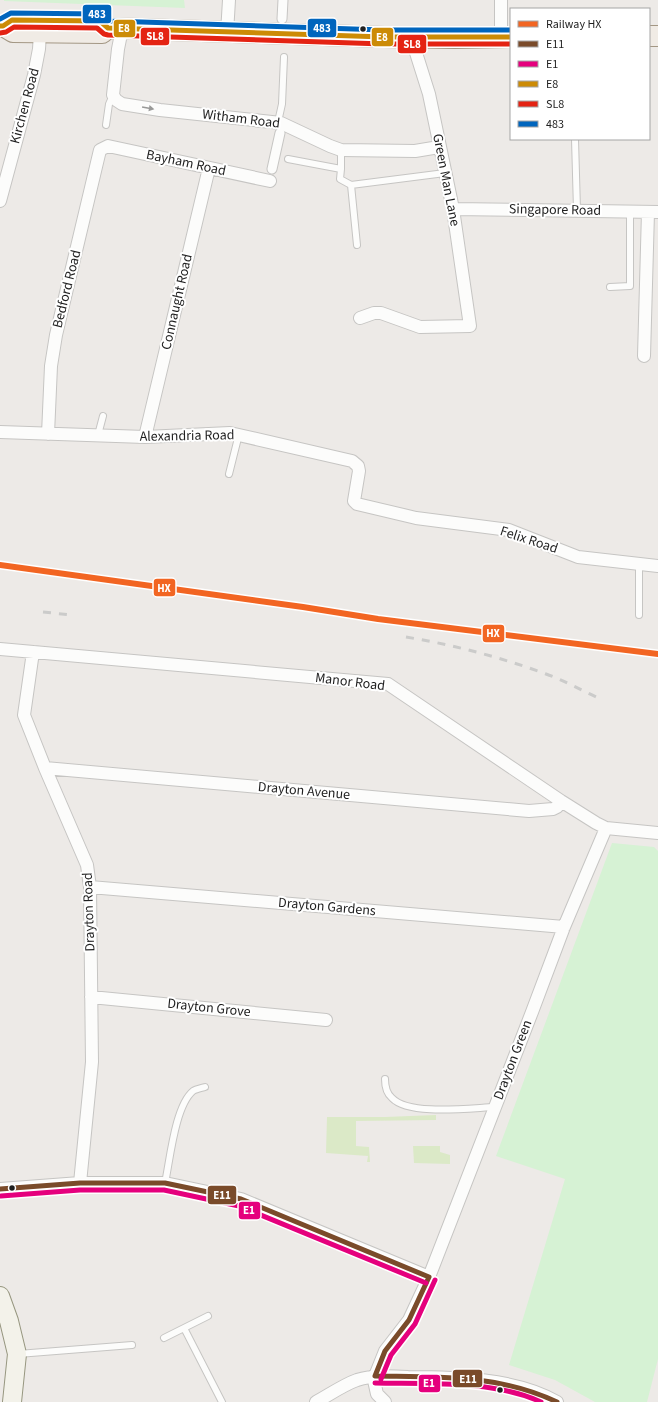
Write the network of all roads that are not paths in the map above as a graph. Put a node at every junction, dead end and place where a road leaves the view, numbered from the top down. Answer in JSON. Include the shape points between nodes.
{"nodes":[{"id":1,"x":229,"y":0,"type":"edge"},
{"id":2,"x":283,"y":0,"type":"edge"},
{"id":3,"x":501,"y":0,"type":"edge"},
{"id":4,"x":282,"y":19,"type":"dead end"},
{"id":5,"x":4,"y":22,"type":"edge"},
{"id":6,"x":115,"y":28,"type":"junction"},
{"id":7,"x":40,"y":32,"type":"junction"},
{"id":8,"x":227,"y":33,"type":"junction"},
{"id":9,"x":412,"y":37,"type":"junction"},
{"id":10,"x":506,"y":37,"type":"edge"},
{"id":11,"x":284,"y":57,"type":"dead end"},
{"id":12,"x":113,"y":95,"type":"junction"},
{"id":13,"x":106,"y":125,"type":"dead end"},
{"id":14,"x":281,"y":127,"type":"junction"},
{"id":15,"x":575,"y":140,"type":"edge"},
{"id":16,"x":439,"y":147,"type":"junction"},
{"id":17,"x":103,"y":148,"type":"joint"},
{"id":18,"x":341,"y":150,"type":"junction"},
{"id":19,"x":288,"y":159,"type":"dead end"},
{"id":20,"x":208,"y":168,"type":"junction"},
{"id":21,"x":341,"y":169,"type":"junction"},
{"id":22,"x":445,"y":173,"type":"junction"},
{"id":23,"x":3,"y":177,"type":"edge"},
{"id":24,"x":270,"y":179,"type":"joint"},
{"id":25,"x":351,"y":185,"type":"junction"},
{"id":26,"x":0,"y":201,"type":"edge"},
{"id":27,"x":453,"y":209,"type":"junction"},
{"id":28,"x":577,"y":210,"type":"junction"},
{"id":29,"x":630,"y":212,"type":"junction"},
{"id":30,"x":653,"y":212,"type":"edge"},
{"id":31,"x":357,"y":245,"type":"dead end"},
{"id":32,"x":610,"y":287,"type":"dead end"},
{"id":33,"x":360,"y":318,"type":"dead end"},
{"id":34,"x":644,"y":356,"type":"dead end"},
{"id":35,"x":103,"y":416,"type":"dead end"},
{"id":36,"x":0,"y":432,"type":"edge"},
{"id":37,"x":48,"y":434,"type":"junction"},
{"id":38,"x":239,"y":434,"type":"junction"},
{"id":39,"x":98,"y":435,"type":"junction"},
{"id":40,"x":145,"y":437,"type":"junction"},
{"id":41,"x":229,"y":474,"type":"dead end"},
{"id":42,"x":354,"y":501,"type":"joint"},
{"id":43,"x":639,"y":564,"type":"junction"},
{"id":44,"x":658,"y":566,"type":"edge"},
{"id":45,"x":639,"y":615,"type":"dead end"},
{"id":46,"x":0,"y":650,"type":"edge"},
{"id":47,"x":33,"y":652,"type":"junction"},
{"id":48,"x":45,"y":768,"type":"junction"},
{"id":49,"x":561,"y":801,"type":"junction"},
{"id":50,"x":606,"y":828,"type":"junction"},
{"id":51,"x":658,"y":833,"type":"edge"},
{"id":52,"x":90,"y":886,"type":"junction"},
{"id":53,"x":564,"y":927,"type":"junction"},
{"id":54,"x":92,"y":997,"type":"junction"},
{"id":55,"x":326,"y":1020,"type":"dead end"},
{"id":56,"x":385,"y":1078,"type":"dead end"},
{"id":57,"x":205,"y":1087,"type":"dead end"},
{"id":58,"x":495,"y":1107,"type":"junction"},
{"id":59,"x":80,"y":1183,"type":"junction"},
{"id":60,"x":165,"y":1183,"type":"junction"},
{"id":61,"x":0,"y":1189,"type":"edge"},
{"id":62,"x":429,"y":1277,"type":"junction"},
{"id":63,"x":0,"y":1296,"type":"edge"},
{"id":64,"x":208,"y":1316,"type":"dead end"},
{"id":65,"x":184,"y":1328,"type":"junction"},
{"id":66,"x":164,"y":1338,"type":"dead end"},
{"id":67,"x":132,"y":1345,"type":"dead end"},
{"id":68,"x":17,"y":1354,"type":"junction"},
{"id":69,"x":374,"y":1376,"type":"junction"},
{"id":70,"x":12,"y":1402,"type":"edge"},
{"id":71,"x":222,"y":1402,"type":"edge"},
{"id":72,"x":316,"y":1402,"type":"edge"},
{"id":73,"x":385,"y":1402,"type":"edge"},
{"id":74,"x":558,"y":1402,"type":"edge"}],
"edges":[{"from":1,"to":8,"type":"street"},
{"from":2,"to":4,"type":"street"},
{"from":3,"to":10,"type":"street"},
{"from":5,"to":6,"type":"main road","via":[[100,21]]},
{"from":5,"to":7,"type":"main road","via":[[13,32]]},
{"from":6,"to":7,"type":"main road","via":[[102,33]]},
{"from":6,"to":8,"type":"main road"},
{"from":6,"to":12,"type":"street","via":[[118,49]]},
{"from":7,"to":23,"type":"street","name":"Kirchen Road","via":[[39,49]]},
{"from":8,"to":9,"type":"main road"},
{"from":9,"to":10,"type":"main road"},
{"from":9,"to":16,"type":"street","name":"Green Man Lane","via":[[429,94]]},
{"from":11,"to":14,"type":"lane"},
{"from":12,"to":13,"type":"lane"},
{"from":12,"to":14,"type":"street","name":"Witham Road","one_way":true,"via":[[122,104]]},
{"from":14,"to":18,"type":"street","name":"Witham Road"},
{"from":14,"to":24,"type":"street"},
{"from":15,"to":28,"type":"lane"},
{"from":16,"to":18,"type":"street","name":"Witham Road","via":[[415,151]]},
{"from":16,"to":22,"type":"street","name":"Green Man Lane"},
{"from":17,"to":20,"type":"street","name":"Bayham Road","via":[[108,146]]},
{"from":17,"to":37,"type":"street","name":"Bedford Road","via":[[100,150],[56,335],[51,366]]},
{"from":18,"to":21,"type":"lane"},
{"from":19,"to":21,"type":"lane"},
{"from":20,"to":24,"type":"street","name":"Bayham Road"},
{"from":20,"to":40,"type":"street","name":"Connaught Road"},
{"from":21,"to":25,"type":"lane","via":[[340,179]]},
{"from":22,"to":25,"type":"lane"},
{"from":22,"to":27,"type":"street","name":"Green Man Lane"},
{"from":23,"to":26,"type":"street","name":"Kirchen Road"},
{"from":25,"to":31,"type":"lane"},
{"from":27,"to":28,"type":"street","name":"Singapore Road"},
{"from":27,"to":33,"type":"street","name":"Green Man Lane","via":[[470,326],[420,327],[381,313]]},
{"from":28,"to":29,"type":"street","name":"Singapore Road"},
{"from":29,"to":30,"type":"street","name":"Singapore Road"},
{"from":29,"to":32,"type":"lane","via":[[630,286]]},
{"from":30,"to":34,"type":"street"},
{"from":35,"to":39,"type":"lane"},
{"from":36,"to":37,"type":"street","name":"Alexandria Road"},
{"from":37,"to":39,"type":"street","name":"Alexandria Road"},
{"from":38,"to":40,"type":"street","name":"Alexandria Road"},
{"from":38,"to":41,"type":"lane"},
{"from":38,"to":42,"type":"street","name":"Alexandria Road","via":[[352,461],[358,466],[359,471]]},
{"from":39,"to":40,"type":"street","name":"Alexandria Road"},
{"from":42,"to":43,"type":"street","name":"Felix Road","via":[[363,506],[416,518],[509,530],[578,556]]},
{"from":43,"to":44,"type":"street","name":"Felix Road"},
{"from":43,"to":45,"type":"lane"},
{"from":46,"to":47,"type":"street","name":"Manor Road"},
{"from":47,"to":48,"type":"street","name":"Drayton Road","via":[[24,715]]},
{"from":47,"to":49,"type":"street","name":"Manor Road","via":[[388,684]]},
{"from":48,"to":49,"type":"street","name":"Drayton Avenue","via":[[529,811],[553,809]]},
{"from":48,"to":52,"type":"street","name":"Drayton Road","via":[[87,865]]},
{"from":49,"to":50,"type":"street","name":"Manor Road"},
{"from":50,"to":51,"type":"street","name":"Manor Road"},
{"from":50,"to":53,"type":"street","name":"Drayton Green"},
{"from":52,"to":53,"type":"street","name":"Drayton Gardens"},
{"from":52,"to":54,"type":"street","name":"Drayton Road"},
{"from":53,"to":58,"type":"street","name":"Drayton Green"},
{"from":54,"to":55,"type":"street","name":"Drayton Grove"},
{"from":54,"to":59,"type":"street","name":"Drayton Road","via":[[92,1062]]},
{"from":56,"to":58,"type":"lane","via":[[387,1092],[391,1098],[404,1106],[431,1109]]},
{"from":57,"to":60,"type":"lane","via":[[194,1091],[185,1102],[176,1125]]},
{"from":58,"to":62,"type":"street","name":"Drayton Green"},
{"from":59,"to":60,"type":"street"},
{"from":59,"to":61,"type":"street"},
{"from":60,"to":62,"type":"street","via":[[241,1199]]},
{"from":62,"to":69,"type":"street","name":"Drayton Green","via":[[408,1320],[384,1351]]},
{"from":63,"to":68,"type":"main road"},
{"from":64,"to":65,"type":"lane"},
{"from":65,"to":66,"type":"lane"},
{"from":65,"to":71,"type":"lane"},
{"from":67,"to":68,"type":"lane"},
{"from":68,"to":70,"type":"main road"},
{"from":69,"to":72,"type":"street","via":[[356,1380]]},
{"from":69,"to":73,"type":"street","via":[[377,1394]]},
{"from":69,"to":74,"type":"street","via":[[474,1380],[517,1386]]}]}
